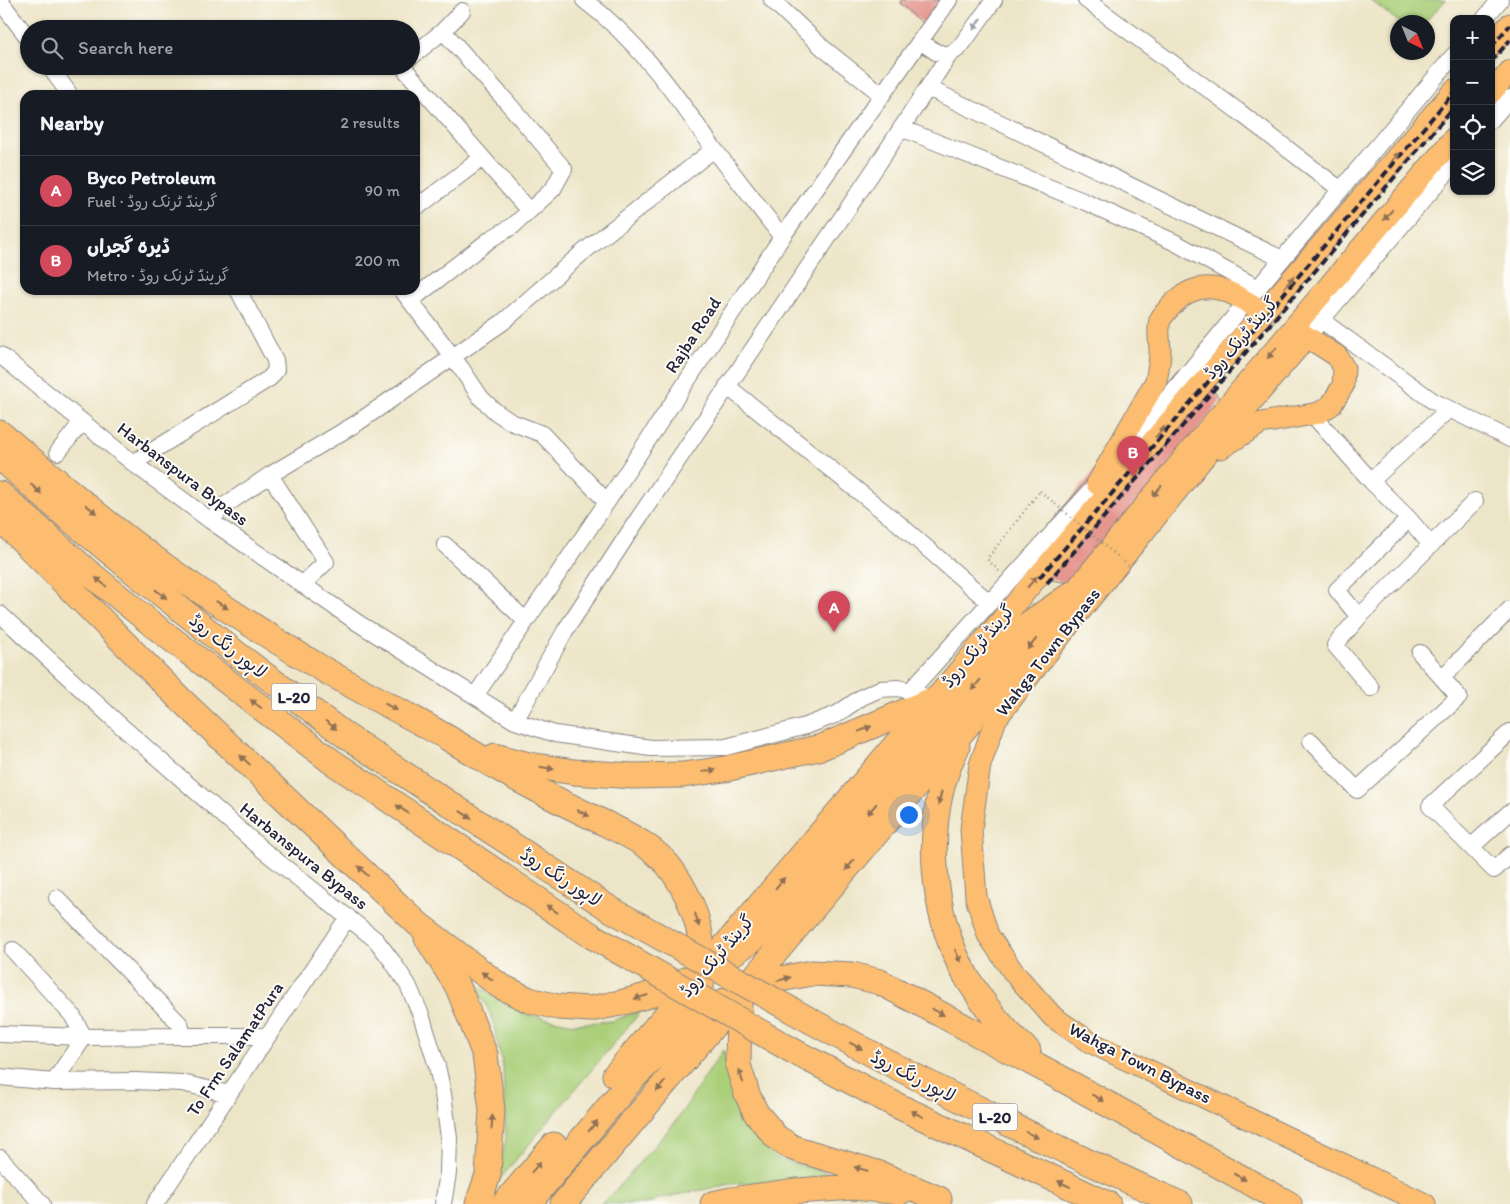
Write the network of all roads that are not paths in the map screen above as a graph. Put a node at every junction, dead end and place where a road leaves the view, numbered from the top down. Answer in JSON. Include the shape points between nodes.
{"nodes":[{"id":1,"x":584,"y":0,"type":"edge"},
{"id":2,"x":772,"y":0,"type":"edge"},
{"id":3,"x":949,"y":0,"type":"edge"},
{"id":4,"x":994,"y":0,"type":"edge"},
{"id":5,"x":1086,"y":0,"type":"edge"},
{"id":6,"x":1500,"y":0,"type":"edge"},
{"id":7,"x":0,"y":1,"type":"edge"},
{"id":8,"x":462,"y":11,"type":"dead end"},
{"id":9,"x":1487,"y":15,"type":"edge"},
{"id":10,"x":1510,"y":24,"type":"edge"},
{"id":11,"x":20,"y":27,"type":"edge"},
{"id":12,"x":443,"y":32,"type":"junction"},
{"id":13,"x":920,"y":41,"type":"junction"},
{"id":14,"x":1495,"y":41,"type":"edge"},
{"id":15,"x":420,"y":50,"type":"edge"},
{"id":16,"x":954,"y":51,"type":"junction"},
{"id":17,"x":1450,"y":60,"type":"edge"},
{"id":18,"x":1510,"y":71,"type":"edge"},
{"id":19,"x":56,"y":75,"type":"edge"},
{"id":20,"x":410,"y":75,"type":"edge"},
{"id":21,"x":1430,"y":83,"type":"junction"},
{"id":22,"x":928,"y":88,"type":"junction"},
{"id":23,"x":1495,"y":89,"type":"edge"},
{"id":24,"x":67,"y":90,"type":"edge"},
{"id":25,"x":1450,"y":93,"type":"edge"},
{"id":26,"x":1450,"y":94,"type":"edge"},
{"id":27,"x":882,"y":95,"type":"junction"},
{"id":28,"x":1510,"y":98,"type":"edge"},
{"id":29,"x":1495,"y":115,"type":"edge"},
{"id":30,"x":901,"y":128,"type":"junction"},
{"id":31,"x":1450,"y":143,"type":"edge"},
{"id":32,"x":714,"y":149,"type":"junction"},
{"id":33,"x":482,"y":158,"type":"junction"},
{"id":34,"x":1450,"y":169,"type":"edge"},
{"id":35,"x":1341,"y":190,"type":"junction"},
{"id":36,"x":420,"y":205,"type":"edge"},
{"id":37,"x":529,"y":211,"type":"junction"},
{"id":38,"x":782,"y":237,"type":"junction"},
{"id":39,"x":1282,"y":259,"type":"junction"},
{"id":40,"x":420,"y":287,"type":"edge"},
{"id":41,"x":241,"y":295,"type":"edge"},
{"id":42,"x":406,"y":296,"type":"edge"},
{"id":43,"x":1254,"y":299,"type":"junction"},
{"id":44,"x":1321,"y":320,"type":"junction"},
{"id":45,"x":1304,"y":335,"type":"junction"},
{"id":46,"x":0,"y":355,"type":"edge"},
{"id":47,"x":453,"y":357,"type":"junction"},
{"id":48,"x":728,"y":386,"type":"junction"},
{"id":49,"x":1449,"y":409,"type":"junction"},
{"id":50,"x":1313,"y":415,"type":"junction"},
{"id":51,"x":82,"y":422,"type":"junction"},
{"id":52,"x":0,"y":433,"type":"edge"},
{"id":53,"x":1510,"y":439,"type":"edge"},
{"id":54,"x":58,"y":452,"type":"dead end"},
{"id":55,"x":0,"y":457,"type":"edge"},
{"id":56,"x":1201,"y":461,"type":"junction"},
{"id":57,"x":133,"y":463,"type":"junction"},
{"id":58,"x":270,"y":476,"type":"junction"},
{"id":59,"x":1371,"y":481,"type":"junction"},
{"id":60,"x":1097,"y":484,"type":"junction"},
{"id":61,"x":0,"y":494,"type":"edge"},
{"id":62,"x":1476,"y":501,"type":"dead end"},
{"id":63,"x":607,"y":502,"type":"junction"},
{"id":64,"x":0,"y":518,"type":"edge"},
{"id":65,"x":1409,"y":519,"type":"junction"},
{"id":66,"x":211,"y":521,"type":"junction"},
{"id":67,"x":445,"y":545,"type":"dead end"},
{"id":68,"x":1431,"y":545,"type":"junction"},
{"id":69,"x":302,"y":585,"type":"junction"},
{"id":70,"x":1075,"y":592,"type":"junction"},
{"id":71,"x":990,"y":603,"type":"junction"},
{"id":72,"x":1510,"y":609,"type":"edge"},
{"id":73,"x":0,"y":614,"type":"edge"},
{"id":74,"x":1359,"y":617,"type":"junction"},
{"id":75,"x":526,"y":621,"type":"junction"},
{"id":76,"x":1420,"y":653,"type":"dead end"},
{"id":77,"x":1442,"y":678,"type":"junction"},
{"id":78,"x":995,"y":688,"type":"junction"},
{"id":79,"x":1371,"y":688,"type":"dead end"},
{"id":80,"x":910,"y":691,"type":"junction"},
{"id":81,"x":475,"y":696,"type":"junction"},
{"id":82,"x":934,"y":700,"type":"junction"},
{"id":83,"x":996,"y":719,"type":"junction"},
{"id":84,"x":971,"y":720,"type":"junction"},
{"id":85,"x":515,"y":721,"type":"junction"},
{"id":86,"x":1510,"y":732,"type":"edge"},
{"id":87,"x":1311,"y":741,"type":"dead end"},
{"id":88,"x":466,"y":748,"type":"junction"},
{"id":89,"x":1510,"y":812,"type":"edge"},
{"id":90,"x":1471,"y":847,"type":"junction"},
{"id":91,"x":1510,"y":854,"type":"edge"},
{"id":92,"x":58,"y":898,"type":"dead end"},
{"id":93,"x":758,"y":908,"type":"junction"},
{"id":94,"x":348,"y":917,"type":"junction"},
{"id":95,"x":418,"y":924,"type":"junction"},
{"id":96,"x":748,"y":943,"type":"junction"},
{"id":97,"x":13,"y":950,"type":"dead end"},
{"id":98,"x":702,"y":973,"type":"junction"},
{"id":99,"x":739,"y":996,"type":"junction"},
{"id":100,"x":693,"y":1020,"type":"junction"},
{"id":101,"x":0,"y":1034,"type":"edge"},
{"id":102,"x":183,"y":1036,"type":"junction"},
{"id":103,"x":268,"y":1036,"type":"junction"},
{"id":104,"x":84,"y":1037,"type":"junction"},
{"id":105,"x":678,"y":1067,"type":"junction"},
{"id":106,"x":1055,"y":1075,"type":"junction"},
{"id":107,"x":0,"y":1077,"type":"edge"},
{"id":108,"x":54,"y":1082,"type":"junction"},
{"id":109,"x":230,"y":1094,"type":"junction"},
{"id":110,"x":0,"y":1158,"type":"edge"},
{"id":111,"x":946,"y":1202,"type":"edge"},
{"id":112,"x":42,"y":1204,"type":"edge"},
{"id":113,"x":155,"y":1204,"type":"edge"},
{"id":114,"x":443,"y":1204,"type":"edge"},
{"id":115,"x":478,"y":1204,"type":"edge"},
{"id":116,"x":504,"y":1204,"type":"edge"},
{"id":117,"x":528,"y":1204,"type":"edge"},
{"id":118,"x":563,"y":1204,"type":"edge"},
{"id":119,"x":713,"y":1204,"type":"edge"},
{"id":120,"x":1108,"y":1204,"type":"edge"},
{"id":121,"x":1180,"y":1204,"type":"edge"},
{"id":122,"x":1289,"y":1204,"type":"edge"},
{"id":123,"x":1425,"y":1204,"type":"edge"}],
"edges":[{"from":1,"to":32,"type":"street","via":[[644,56]]},
{"from":2,"to":27,"type":"street","via":[[823,48]]},
{"from":3,"to":13,"type":"street","name":"Rajba Road"},
{"from":4,"to":16,"type":"street","one_way":true},
{"from":5,"to":35,"type":"street"},
{"from":6,"to":9,"type":"street"},
{"from":7,"to":11,"type":"street"},
{"from":8,"to":12,"type":"street"},
{"from":10,"to":14,"type":"main road"},
{"from":12,"to":15,"type":"street"},
{"from":12,"to":37,"type":"street","via":[[564,169],[553,189]]},
{"from":13,"to":16,"type":"street","via":[[936,52]]},
{"from":13,"to":27,"type":"street","name":"Rajba Road"},
{"from":16,"to":22,"type":"street"},
{"from":17,"to":21,"type":"street"},
{"from":18,"to":23,"type":"main road"},
{"from":19,"to":24,"type":"street"},
{"from":20,"to":33,"type":"street"},
{"from":21,"to":25,"type":"street"},
{"from":21,"to":35,"type":"street"},
{"from":22,"to":30,"type":"street"},
{"from":22,"to":39,"type":"street"},
{"from":82,"to":26,"type":"main road","name":"گرینڈ ٹرنک روڈ","one_way":true},
{"from":27,"to":38,"type":"street","name":"Rajba Road"},
{"from":28,"to":29,"type":"street"},
{"from":30,"to":43,"type":"street","via":[[1083,201],[1174,242]]},
{"from":30,"to":48,"type":"street"},
{"from":31,"to":70,"type":"main road","name":"گرینڈ ٹرنک روڈ","one_way":true},
{"from":32,"to":38,"type":"street"},
{"from":32,"to":47,"type":"street","via":[[582,253],[503,322]]},
{"from":33,"to":36,"type":"street"},
{"from":33,"to":37,"type":"street"},
{"from":34,"to":44,"type":"street"},
{"from":35,"to":39,"type":"street"},
{"from":37,"to":40,"type":"street","via":[[513,226]]},
{"from":38,"to":63,"type":"street","name":"Rajba Road"},
{"from":39,"to":43,"type":"street"},
{"from":41,"to":57,"type":"street","via":[[275,360],[276,370],[270,378]]},
{"from":42,"to":47,"type":"street"},
{"from":43,"to":60,"type":"street"},
{"from":43,"to":60,"type":"main road","via":[[1201,288],[1190,290],[1170,307],[1161,319],[1156,381]]},
{"from":44,"to":45,"type":"street"},
{"from":44,"to":49,"type":"street","via":[[1433,401]]},
{"from":45,"to":50,"type":"main road","via":[[1337,356],[1344,368],[1343,386],[1335,399]]},
{"from":45,"to":56,"type":"main road","name":"Wahga Town Bypass"},
{"from":46,"to":51,"type":"street","name":"Harbanspura Bypass"},
{"from":47,"to":58,"type":"street"},
{"from":47,"to":63,"type":"street","via":[[481,398],[511,422],[542,434]]},
{"from":48,"to":71,"type":"street"},
{"from":48,"to":85,"type":"street","via":[[565,631]]},
{"from":49,"to":53,"type":"street"},
{"from":49,"to":59,"type":"street"},
{"from":50,"to":56,"type":"main road","via":[[1261,423]]},
{"from":50,"to":59,"type":"street"},
{"from":51,"to":54,"type":"street"},
{"from":51,"to":57,"type":"street","name":"Harbanspura Bypass"},
{"from":52,"to":88,"type":"highway","one_way":true,"via":[[164,566],[220,604],[311,662]]},
{"from":55,"to":121,"type":"highway","name":"لاہور رنگ روڈ","number":"L-20","one_way":true,"bridge":true,"via":[[148,584],[346,736],[610,909],[917,1079]]},
{"from":56,"to":83,"type":"main road","name":"Wahga Town Bypass"},
{"from":57,"to":66,"type":"street","name":"Harbanspura Bypass"},
{"from":58,"to":66,"type":"street","via":[[221,508]]},
{"from":58,"to":69,"type":"street","via":[[326,562]]},
{"from":59,"to":65,"type":"street"},
{"from":60,"to":71,"type":"street"},
{"from":120,"to":61,"type":"highway","name":"لاہور رنگ روڈ","number":"L-20","one_way":true,"bridge":true,"via":[[898,1106],[795,1052],[592,936],[330,761],[86,571]]},
{"from":62,"to":68,"type":"street"},
{"from":63,"to":75,"type":"street","name":"Rajba Road"},
{"from":95,"to":64,"type":"highway","one_way":true,"via":[[182,700]]},
{"from":65,"to":68,"type":"street"},
{"from":65,"to":74,"type":"street","via":[[1336,590]]},
{"from":66,"to":69,"type":"street","name":"Harbanspura Bypass"},
{"from":67,"to":75,"type":"street"},
{"from":68,"to":74,"type":"street"},
{"from":69,"to":81,"type":"street","name":"Harbanspura Bypass"},
{"from":70,"to":78,"type":"main road","name":"گرینڈ ٹرنک روڈ","one_way":true},
{"from":70,"to":96,"type":"highway","one_way":true,"via":[[1024,627],[792,905]]},
{"from":71,"to":80,"type":"street"},
{"from":72,"to":77,"type":"street"},
{"from":73,"to":94,"type":"street","name":"Harbanspura Bypass","via":[[248,837]]},
{"from":74,"to":79,"type":"street","via":[[1335,645]]},
{"from":75,"to":81,"type":"street","name":"Rajba Road"},
{"from":76,"to":77,"type":"street"},
{"from":77,"to":87,"type":"street","via":[[1459,697],[1357,790]]},
{"from":78,"to":83,"type":"main road"},
{"from":78,"to":84,"type":"main road","name":"گرینڈ ٹرنک روڈ"},
{"from":80,"to":82,"type":"street","name":"Harbanspura Bypass"},
{"from":80,"to":85,"type":"street","name":"Harbanspura Bypass","via":[[889,688],[872,692],[838,714],[726,748],[651,748],[555,734]]},
{"from":81,"to":85,"type":"street","name":"Harbanspura Bypass"},
{"from":88,"to":82,"type":"highway","one_way":true,"via":[[574,772],[683,775],[822,747]]},
{"from":93,"to":82,"type":"highway","name":"گرینڈ ٹرنک روڈ","one_way":true},
{"from":83,"to":123,"type":"main road","name":"Wahga Town Bypass","via":[[980,765],[971,829],[976,897],[988,935],[1014,973],[1053,1017],[1088,1041]]},
{"from":84,"to":99,"type":"highway","name":"گرینڈ ٹرنک روڈ","one_way":true},
{"from":84,"to":106,"type":"highway","one_way":true,"via":[[948,765],[937,811],[934,851],[939,899],[951,943],[969,980],[998,1021]]},
{"from":86,"to":90,"type":"street","via":[[1430,806]]},
{"from":88,"to":98,"type":"highway","one_way":true,"via":[[654,851],[672,870],[698,920]]},
{"from":89,"to":90,"type":"street"},
{"from":90,"to":91,"type":"street","via":[[1494,870]]},
{"from":92,"to":102,"type":"street","via":[[180,1024]]},
{"from":93,"to":96,"type":"highway"},
{"from":93,"to":98,"type":"highway","name":"گرینڈ ٹرنک روڈ"},
{"from":94,"to":103,"type":"street","name":"To Frm SalamatPura"},
{"from":94,"to":114,"type":"street","name":"Harbanspura Bypass","via":[[376,940],[392,961],[408,985],[421,1014],[437,1066],[449,1138]]},
{"from":98,"to":95,"type":"highway","one_way":true,"via":[[620,1003],[590,1009],[558,1007],[529,1000],[500,986]]},
{"from":115,"to":95,"type":"highway","one_way":true,"via":[[488,1174],[492,1110],[485,1055],[458,987]]},
{"from":96,"to":98,"type":"highway"},
{"from":96,"to":99,"type":"highway"},
{"from":97,"to":104,"type":"street","via":[[72,1014]]},
{"from":98,"to":100,"type":"highway"},
{"from":116,"to":98,"type":"highway","name":"گرینڈ ٹرنک روڈ","one_way":true},
{"from":99,"to":100,"type":"highway","via":[[715,1005]]},
{"from":99,"to":105,"type":"highway","name":"گرینڈ ٹرنک روڈ"},
{"from":99,"to":106,"type":"highway","one_way":true,"via":[[780,979],[804,974],[852,975],[897,990]]},
{"from":111,"to":99,"type":"highway","one_way":true,"via":[[880,1174],[793,1148],[776,1136],[756,1113],[738,1065]]},
{"from":100,"to":105,"type":"highway"},
{"from":117,"to":100,"type":"highway","one_way":true,"via":[[634,1077]]},
{"from":101,"to":104,"type":"street"},
{"from":102,"to":103,"type":"street"},
{"from":102,"to":104,"type":"street"},
{"from":103,"to":109,"type":"street","name":"To Frm SalamatPura"},
{"from":104,"to":108,"type":"street"},
{"from":105,"to":118,"type":"highway","name":"گرینڈ ٹرنک روڈ","one_way":true},
{"from":106,"to":122,"type":"highway","one_way":true},
{"from":107,"to":108,"type":"street"},
{"from":108,"to":109,"type":"street","via":[[182,1083]]},
{"from":109,"to":113,"type":"street","name":"To Frm SalamatPura"},
{"from":110,"to":112,"type":"street"},
{"from":111,"to":119,"type":"highway","via":[[854,1187],[796,1191]]}]}
